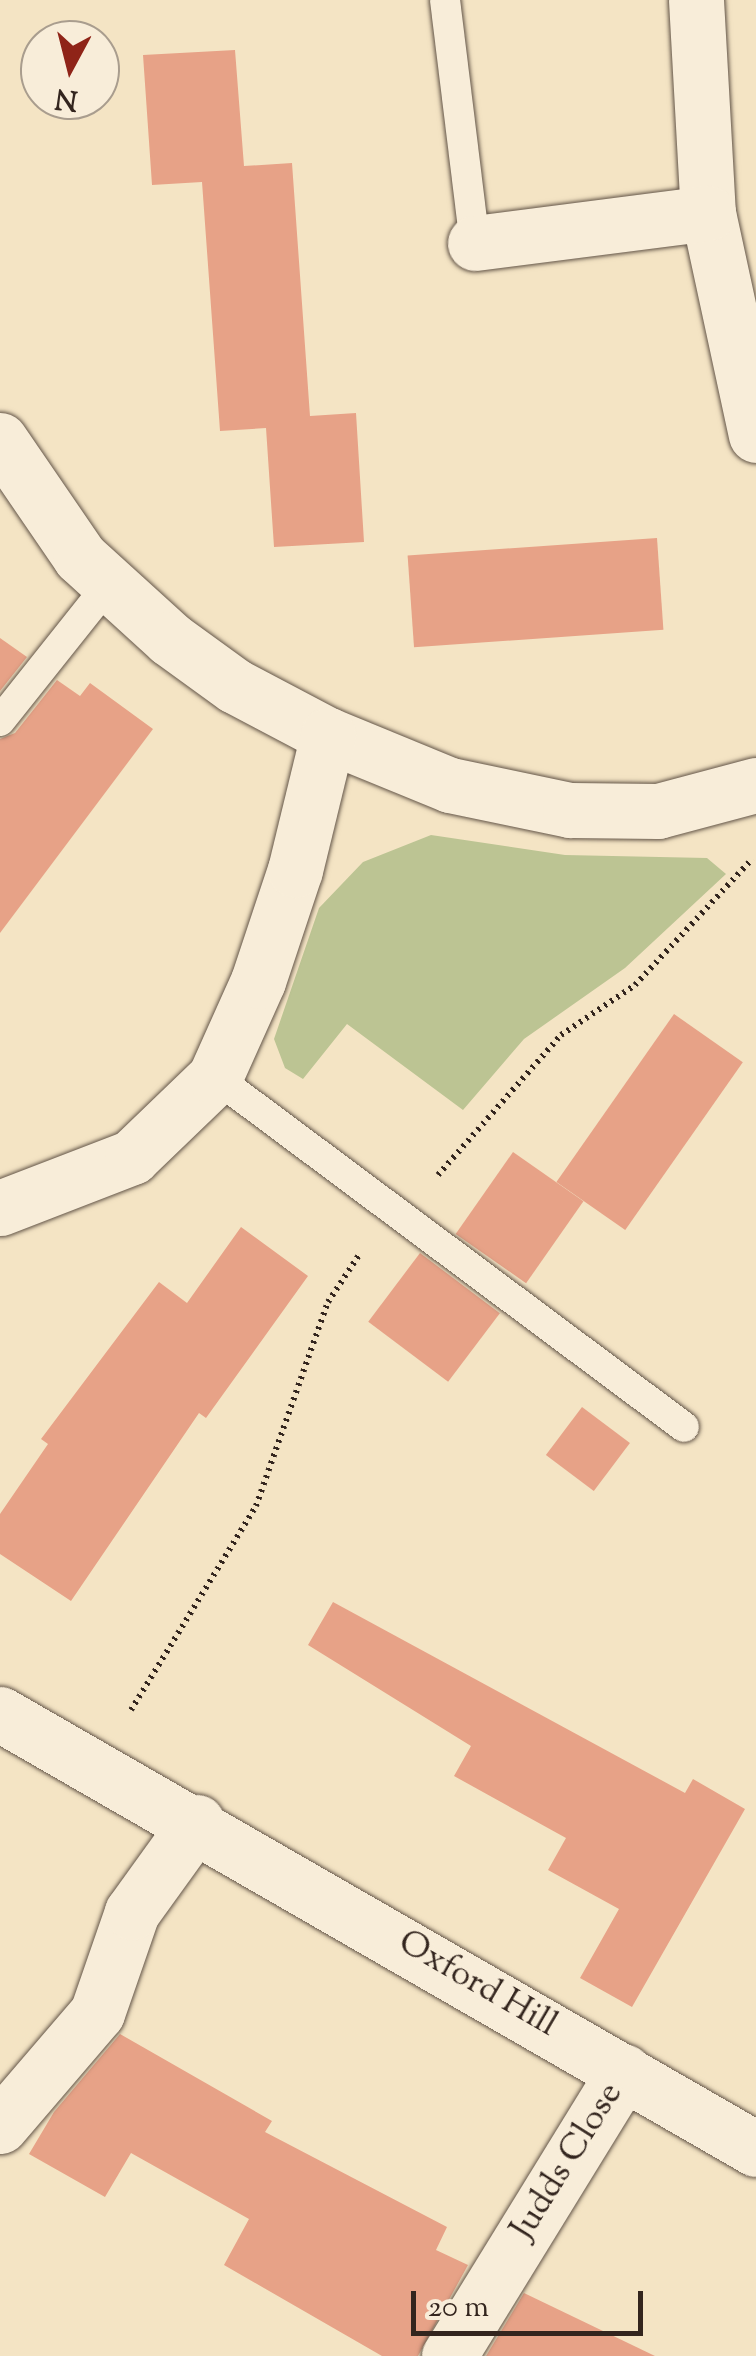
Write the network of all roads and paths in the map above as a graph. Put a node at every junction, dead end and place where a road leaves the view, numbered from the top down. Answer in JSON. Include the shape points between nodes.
{"nodes":[{"id":1,"x":445,"y":0,"type":"edge"},
{"id":2,"x":696,"y":0,"type":"edge"},
{"id":3,"x":708,"y":213,"type":"junction"},
{"id":4,"x":475,"y":243,"type":"joint"},
{"id":5,"x":756,"y":435,"type":"edge"},
{"id":6,"x":0,"y":440,"type":"edge"},
{"id":7,"x":108,"y":584,"type":"junction"},
{"id":8,"x":0,"y":721,"type":"edge"},
{"id":9,"x":328,"y":735,"type":"junction"},
{"id":10,"x":756,"y":785,"type":"edge"},
{"id":11,"x":215,"y":1077,"type":"junction"},
{"id":12,"x":0,"y":1208,"type":"edge"},
{"id":13,"x":684,"y":1427,"type":"dead end"},
{"id":14,"x":0,"y":1714,"type":"edge"},
{"id":15,"x":198,"y":1822,"type":"junction"},
{"id":16,"x":624,"y":2071,"type":"junction"},
{"id":17,"x":0,"y":2126,"type":"edge"},
{"id":18,"x":756,"y":2149,"type":"edge"},
{"id":19,"x":449,"y":2356,"type":"edge"}],
"edges":[{"from":1,"to":4,"type":"lane"},
{"from":2,"to":3,"type":"street"},
{"from":3,"to":4,"type":"street"},
{"from":3,"to":5,"type":"street"},
{"from":6,"to":7,"type":"street","via":[[63,534]]},
{"from":7,"to":8,"type":"lane"},
{"from":7,"to":9,"type":"street","via":[[235,686]]},
{"from":9,"to":10,"type":"street","via":[[450,786],[570,810],[658,811]]},
{"from":9,"to":11,"type":"street","via":[[295,870],[258,981]]},
{"from":11,"to":12,"type":"street","via":[[132,1157]]},
{"from":11,"to":13,"type":"lane"},
{"from":14,"to":15,"type":"street","name":"Oxford Hill"},
{"from":15,"to":16,"type":"street","name":"Oxford Hill"},
{"from":15,"to":17,"type":"street","via":[[132,1912],[97,2012]]},
{"from":16,"to":18,"type":"street","name":"Oxford Hill"},
{"from":16,"to":19,"type":"street","name":"Judds Close"}]}
